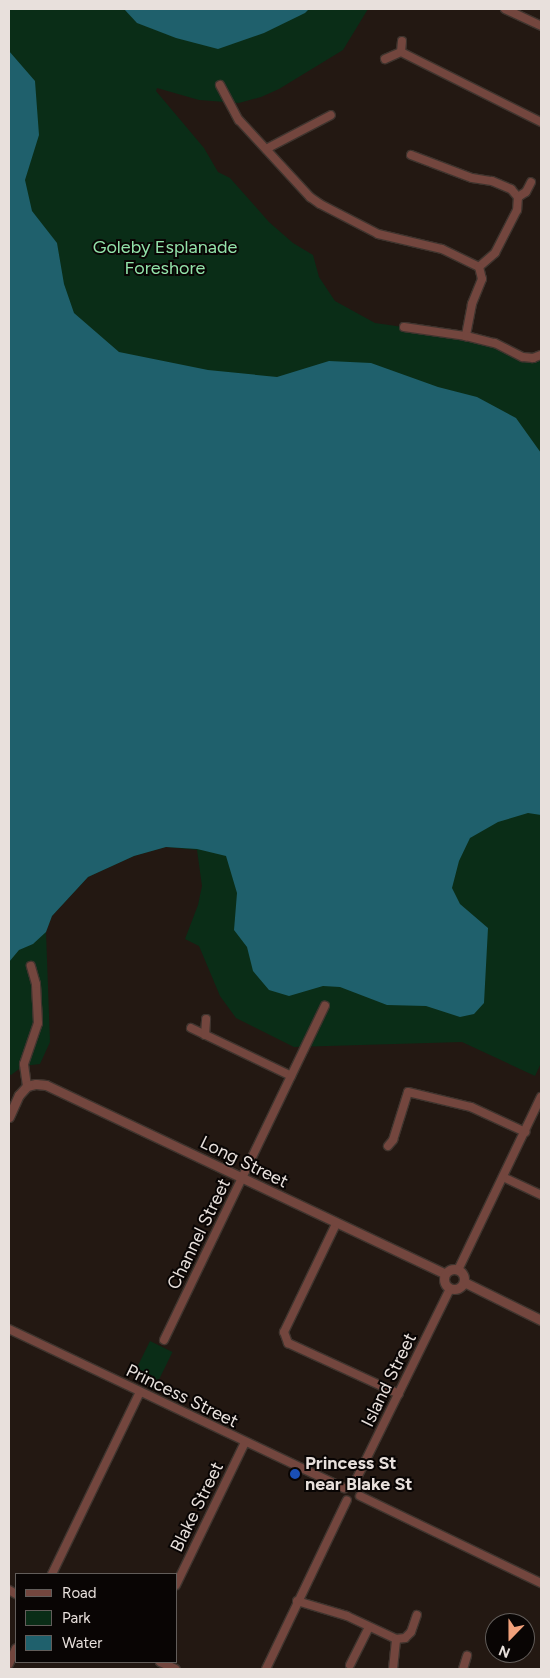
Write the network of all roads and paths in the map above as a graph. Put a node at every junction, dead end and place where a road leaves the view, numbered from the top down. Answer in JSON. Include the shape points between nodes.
{"nodes":[{"id":1,"x":505,"y":9,"type":"edge"},
{"id":2,"x":541,"y":26,"type":"edge"},
{"id":3,"x":402,"y":41,"type":"dead end"},
{"id":4,"x":401,"y":52,"type":"junction"},
{"id":5,"x":385,"y":59,"type":"dead end"},
{"id":6,"x":220,"y":85,"type":"dead end"},
{"id":7,"x":330,"y":115,"type":"dead end"},
{"id":8,"x":541,"y":122,"type":"edge"},
{"id":9,"x":266,"y":149,"type":"junction"},
{"id":10,"x":410,"y":155,"type":"dead end"},
{"id":11,"x":531,"y":182,"type":"dead end"},
{"id":12,"x":518,"y":198,"type":"junction"},
{"id":13,"x":479,"y":266,"type":"junction"},
{"id":14,"x":404,"y":327,"type":"dead end"},
{"id":15,"x":466,"y":336,"type":"junction"},
{"id":16,"x":541,"y":355,"type":"edge"},
{"id":17,"x":30,"y":966,"type":"dead end"},
{"id":18,"x":325,"y":1006,"type":"dead end"},
{"id":19,"x":206,"y":1019,"type":"dead end"},
{"id":20,"x":191,"y":1028,"type":"dead end"},
{"id":21,"x":205,"y":1035,"type":"junction"},
{"id":22,"x":291,"y":1076,"type":"junction"},
{"id":23,"x":27,"y":1086,"type":"junction"},
{"id":24,"x":541,"y":1097,"type":"edge"},
{"id":25,"x":9,"y":1117,"type":"edge"},
{"id":26,"x":525,"y":1132,"type":"junction"},
{"id":27,"x":388,"y":1146,"type":"dead end"},
{"id":28,"x":503,"y":1177,"type":"junction"},
{"id":29,"x":242,"y":1179,"type":"junction"},
{"id":30,"x":541,"y":1195,"type":"edge"},
{"id":31,"x":336,"y":1224,"type":"junction"},
{"id":32,"x":458,"y":1270,"type":"junction"},
{"id":33,"x":445,"y":1274,"type":"junction"},
{"id":34,"x":464,"y":1282,"type":"junction"},
{"id":35,"x":450,"y":1288,"type":"junction"},
{"id":36,"x":541,"y":1320,"type":"edge"},
{"id":37,"x":9,"y":1329,"type":"edge"},
{"id":38,"x":164,"y":1340,"type":"dead end"},
{"id":39,"x":140,"y":1392,"type":"junction"},
{"id":40,"x":398,"y":1394,"type":"junction"},
{"id":41,"x":245,"y":1442,"type":"junction"},
{"id":42,"x":354,"y":1484,"type":"junction"},
{"id":43,"x":344,"y":1488,"type":"junction"},
{"id":44,"x":360,"y":1496,"type":"junction"},
{"id":45,"x":347,"y":1500,"type":"junction"},
{"id":46,"x":52,"y":1573,"type":"edge"},
{"id":47,"x":178,"y":1581,"type":"edge"},
{"id":48,"x":541,"y":1583,"type":"edge"},
{"id":49,"x":297,"y":1601,"type":"junction"},
{"id":50,"x":417,"y":1615,"type":"dead end"},
{"id":51,"x":369,"y":1627,"type":"junction"},
{"id":52,"x":396,"y":1639,"type":"junction"},
{"id":53,"x":15,"y":1650,"type":"edge"},
{"id":54,"x":467,"y":1656,"type":"dead end"},
{"id":55,"x":162,"y":1663,"type":"edge"},
{"id":56,"x":9,"y":1664,"type":"edge"},
{"id":57,"x":350,"y":1665,"type":"dead end"},
{"id":58,"x":176,"y":1669,"type":"edge"},
{"id":59,"x":266,"y":1669,"type":"edge"},
{"id":60,"x":393,"y":1669,"type":"edge"},
{"id":61,"x":463,"y":1669,"type":"edge"}],
"edges":[{"from":1,"to":2,"type":"street"},
{"from":3,"to":4,"type":"street"},
{"from":4,"to":5,"type":"street"},
{"from":4,"to":8,"type":"street"},
{"from":6,"to":9,"type":"street","via":[[236,116]]},
{"from":7,"to":9,"type":"street"},
{"from":9,"to":13,"type":"street","via":[[320,204],[378,234],[442,249]]},
{"from":10,"to":12,"type":"street","via":[[472,178],[492,181],[511,189]]},
{"from":11,"to":12,"type":"street"},
{"from":12,"to":13,"type":"street","via":[[517,210],[495,254]]},
{"from":13,"to":15,"type":"street","via":[[482,279],[472,304]]},
{"from":14,"to":15,"type":"street"},
{"from":15,"to":16,"type":"street","via":[[495,344],[523,357]]},
{"from":17,"to":23,"type":"street","via":[[36,984],[38,1023],[24,1064]]},
{"from":18,"to":22,"type":"street","name":"Channel Street"},
{"from":19,"to":21,"type":"street"},
{"from":20,"to":21,"type":"street"},
{"from":21,"to":22,"type":"street"},
{"from":22,"to":29,"type":"street","name":"Channel Street"},
{"from":23,"to":25,"type":"street"},
{"from":23,"to":29,"type":"street","name":"Long Street","via":[[46,1085]]},
{"from":24,"to":26,"type":"street"},
{"from":26,"to":27,"type":"street","via":[[465,1105],[408,1092],[393,1140]]},
{"from":26,"to":28,"type":"street"},
{"from":28,"to":30,"type":"street"},
{"from":28,"to":32,"type":"street"},
{"from":29,"to":31,"type":"street","name":"Long Street"},
{"from":29,"to":38,"type":"street","name":"Channel Street"},
{"from":31,"to":33,"type":"street","name":"Long Street"},
{"from":31,"to":40,"type":"street","via":[[284,1332],[288,1343]]},
{"from":32,"to":33,"type":"street","via":[[452,1269]]},
{"from":32,"to":34,"type":"street"},
{"from":33,"to":35,"type":"street","via":[[444,1281]]},
{"from":34,"to":35,"type":"street","via":[[456,1289]]},
{"from":34,"to":36,"type":"street"},
{"from":35,"to":40,"type":"street","name":"Island Street"},
{"from":37,"to":39,"type":"street","name":"Princess Street"},
{"from":39,"to":41,"type":"street","name":"Princess Street"},
{"from":39,"to":46,"type":"street"},
{"from":40,"to":42,"type":"street","name":"Island Street"},
{"from":41,"to":43,"type":"street","name":"Princess Street"},
{"from":41,"to":47,"type":"street","name":"Blake Street"},
{"from":42,"to":43,"type":"street"},
{"from":42,"to":44,"type":"street","via":[[359,1488]]},
{"from":43,"to":45,"type":"street","via":[[343,1495]]},
{"from":44,"to":45,"type":"street","via":[[354,1501]]},
{"from":44,"to":48,"type":"street"},
{"from":45,"to":49,"type":"street"},
{"from":49,"to":51,"type":"street","via":[[347,1616]]},
{"from":49,"to":59,"type":"street"},
{"from":50,"to":52,"type":"street","via":[[411,1632],[405,1638]]},
{"from":51,"to":52,"type":"street"},
{"from":51,"to":57,"type":"street"},
{"from":52,"to":60,"type":"street"},
{"from":53,"to":56,"type":"street"},
{"from":54,"to":61,"type":"street"},
{"from":55,"to":58,"type":"street"}]}
